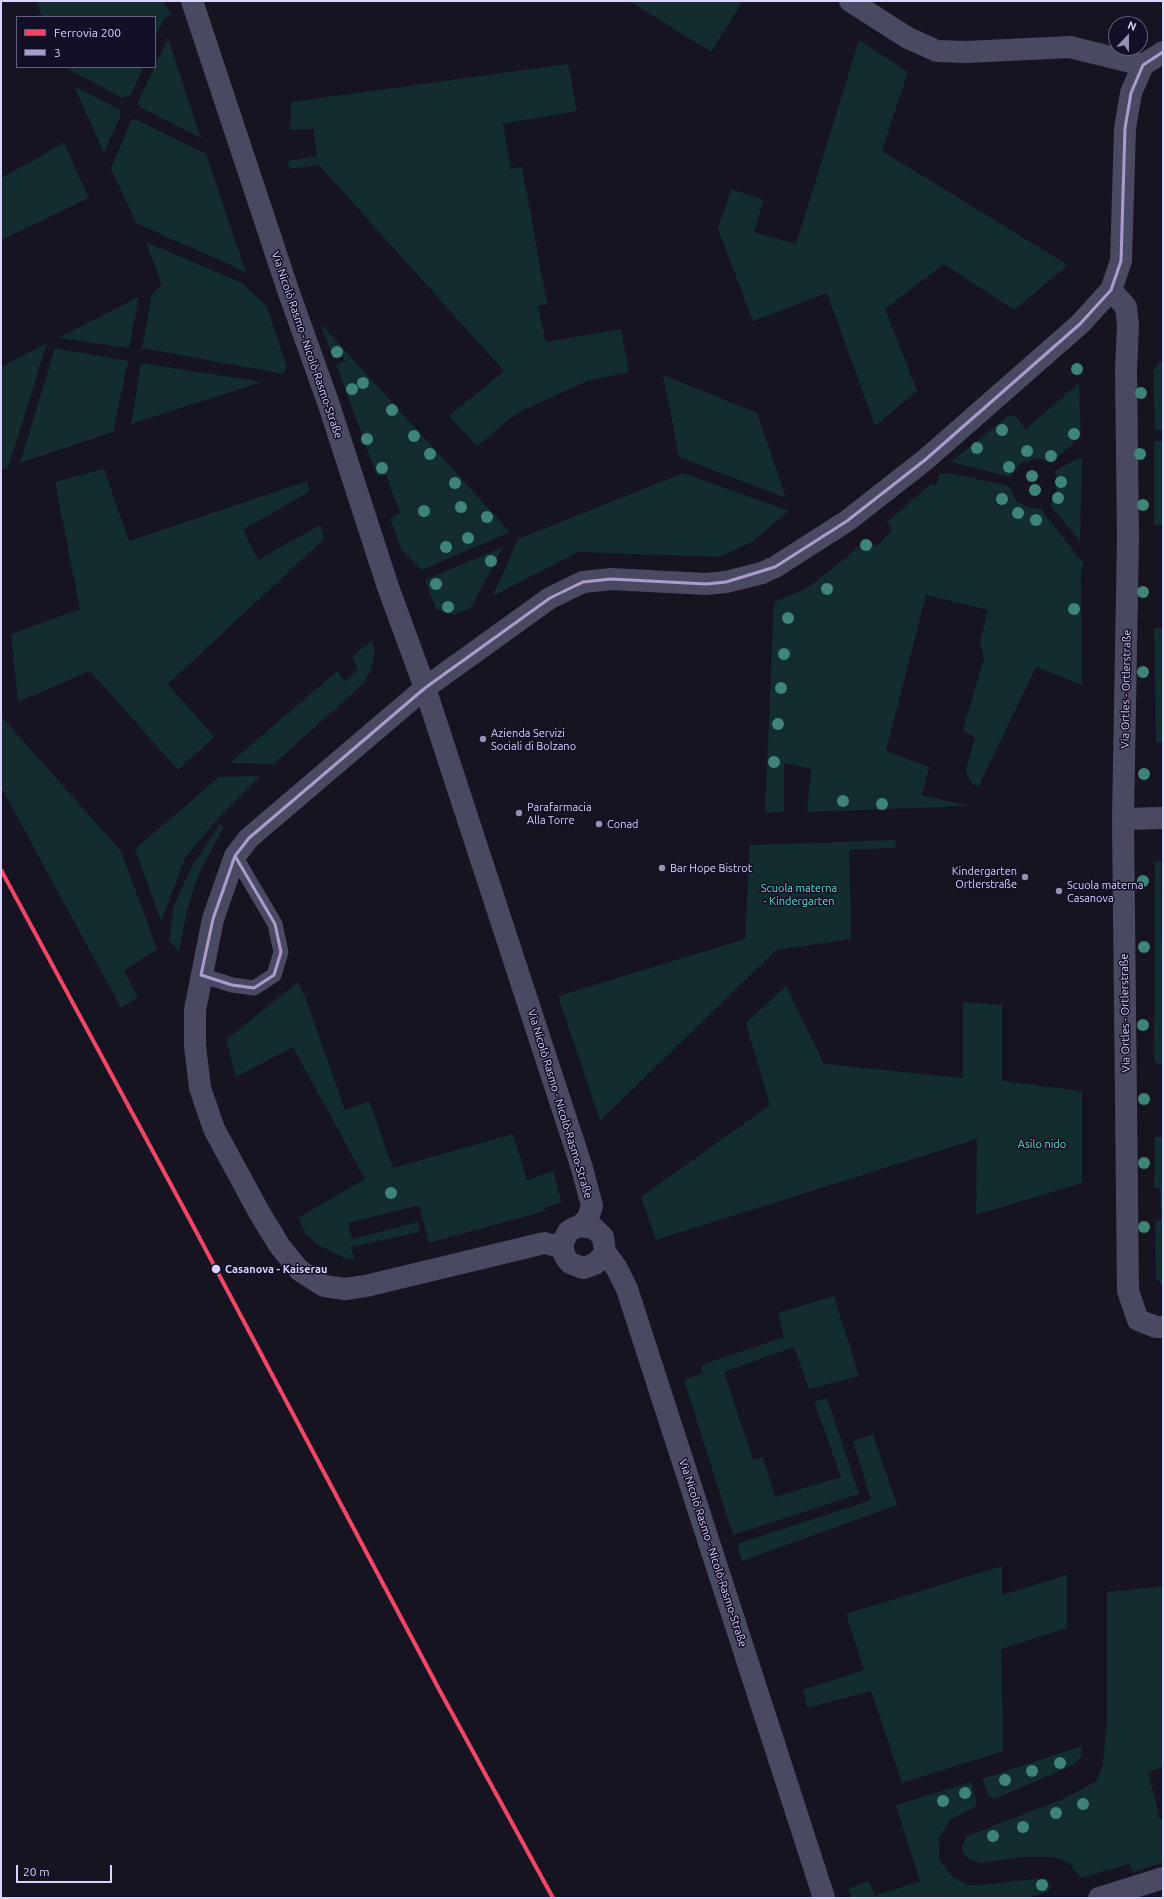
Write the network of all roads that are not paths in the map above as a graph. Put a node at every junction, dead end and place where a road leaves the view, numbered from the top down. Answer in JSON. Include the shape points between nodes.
{"nodes":[{"id":1,"x":192,"y":1,"type":"edge"},
{"id":2,"x":850,"y":1,"type":"edge"},
{"id":3,"x":1163,"y":52,"type":"edge"},
{"id":4,"x":1143,"y":66,"type":"junction"},
{"id":5,"x":1111,"y":290,"type":"junction"},
{"id":6,"x":424,"y":688,"type":"junction"},
{"id":7,"x":1163,"y":818,"type":"edge"},
{"id":8,"x":1123,"y":819,"type":"junction"},
{"id":9,"x":235,"y":856,"type":"junction"},
{"id":10,"x":201,"y":975,"type":"junction"},
{"id":11,"x":580,"y":1226,"type":"junction"},
{"id":12,"x":563,"y":1248,"type":"junction"},
{"id":13,"x":605,"y":1252,"type":"junction"},
{"id":14,"x":1163,"y":1327,"type":"edge"},
{"id":15,"x":1163,"y":1878,"type":"edge"},
{"id":16,"x":824,"y":1898,"type":"edge"},
{"id":17,"x":1099,"y":1898,"type":"edge"}],
"edges":[{"from":1,"to":6,"type":"street","name":"Via Nicolò Rasmo - Nicolò-Rasmo-Straße"},
{"from":2,"to":4,"type":"street","via":[[908,38],[937,51],[1070,47]]},
{"from":3,"to":4,"type":"street"},
{"from":4,"to":5,"type":"street","via":[[1131,93],[1125,128],[1121,261]]},
{"from":5,"to":6,"type":"street","via":[[1080,324],[924,460],[847,521],[775,567],[726,582],[706,584],[611,579],[583,582],[550,598]]},
{"from":5,"to":8,"type":"street","name":"Via Ortles - Ortlerstraße","via":[[1126,307],[1128,325],[1128,537]]},
{"from":6,"to":9,"type":"street","via":[[249,838]]},
{"from":6,"to":11,"type":"street","name":"Via Nicolò Rasmo - Nicolò-Rasmo-Straße","via":[[582,1168],[592,1206],[590,1214]]},
{"from":7,"to":8,"type":"street"},
{"from":8,"to":14,"type":"street","name":"Via Ortles - Ortlerstraße","via":[[1128,1291],[1138,1320]]},
{"from":9,"to":10,"type":"street","via":[[213,919]]},
{"from":9,"to":10,"type":"lane","via":[[275,924],[281,952],[274,975],[254,988],[232,985]]},
{"from":10,"to":12,"type":"street","via":[[194,1033],[202,1095],[214,1129],[259,1212],[279,1246],[299,1270],[324,1286],[345,1289],[545,1243]]},
{"from":11,"to":12,"type":"street","name":"Via Nicolò Rasmo - Nicolò-Rasmo-Straße","via":[[568,1232],[564,1238]]},
{"from":11,"to":13,"type":"street","name":"Via Nicolò Rasmo - Nicolò-Rasmo-Straße","via":[[594,1228],[600,1232]]},
{"from":12,"to":13,"type":"street","via":[[570,1263],[583,1268],[595,1264]]},
{"from":13,"to":16,"type":"street","name":"Via Nicolò Rasmo - Nicolò-Rasmo-Straße","via":[[616,1267],[635,1311]]},
{"from":15,"to":17,"type":"street"}]}
